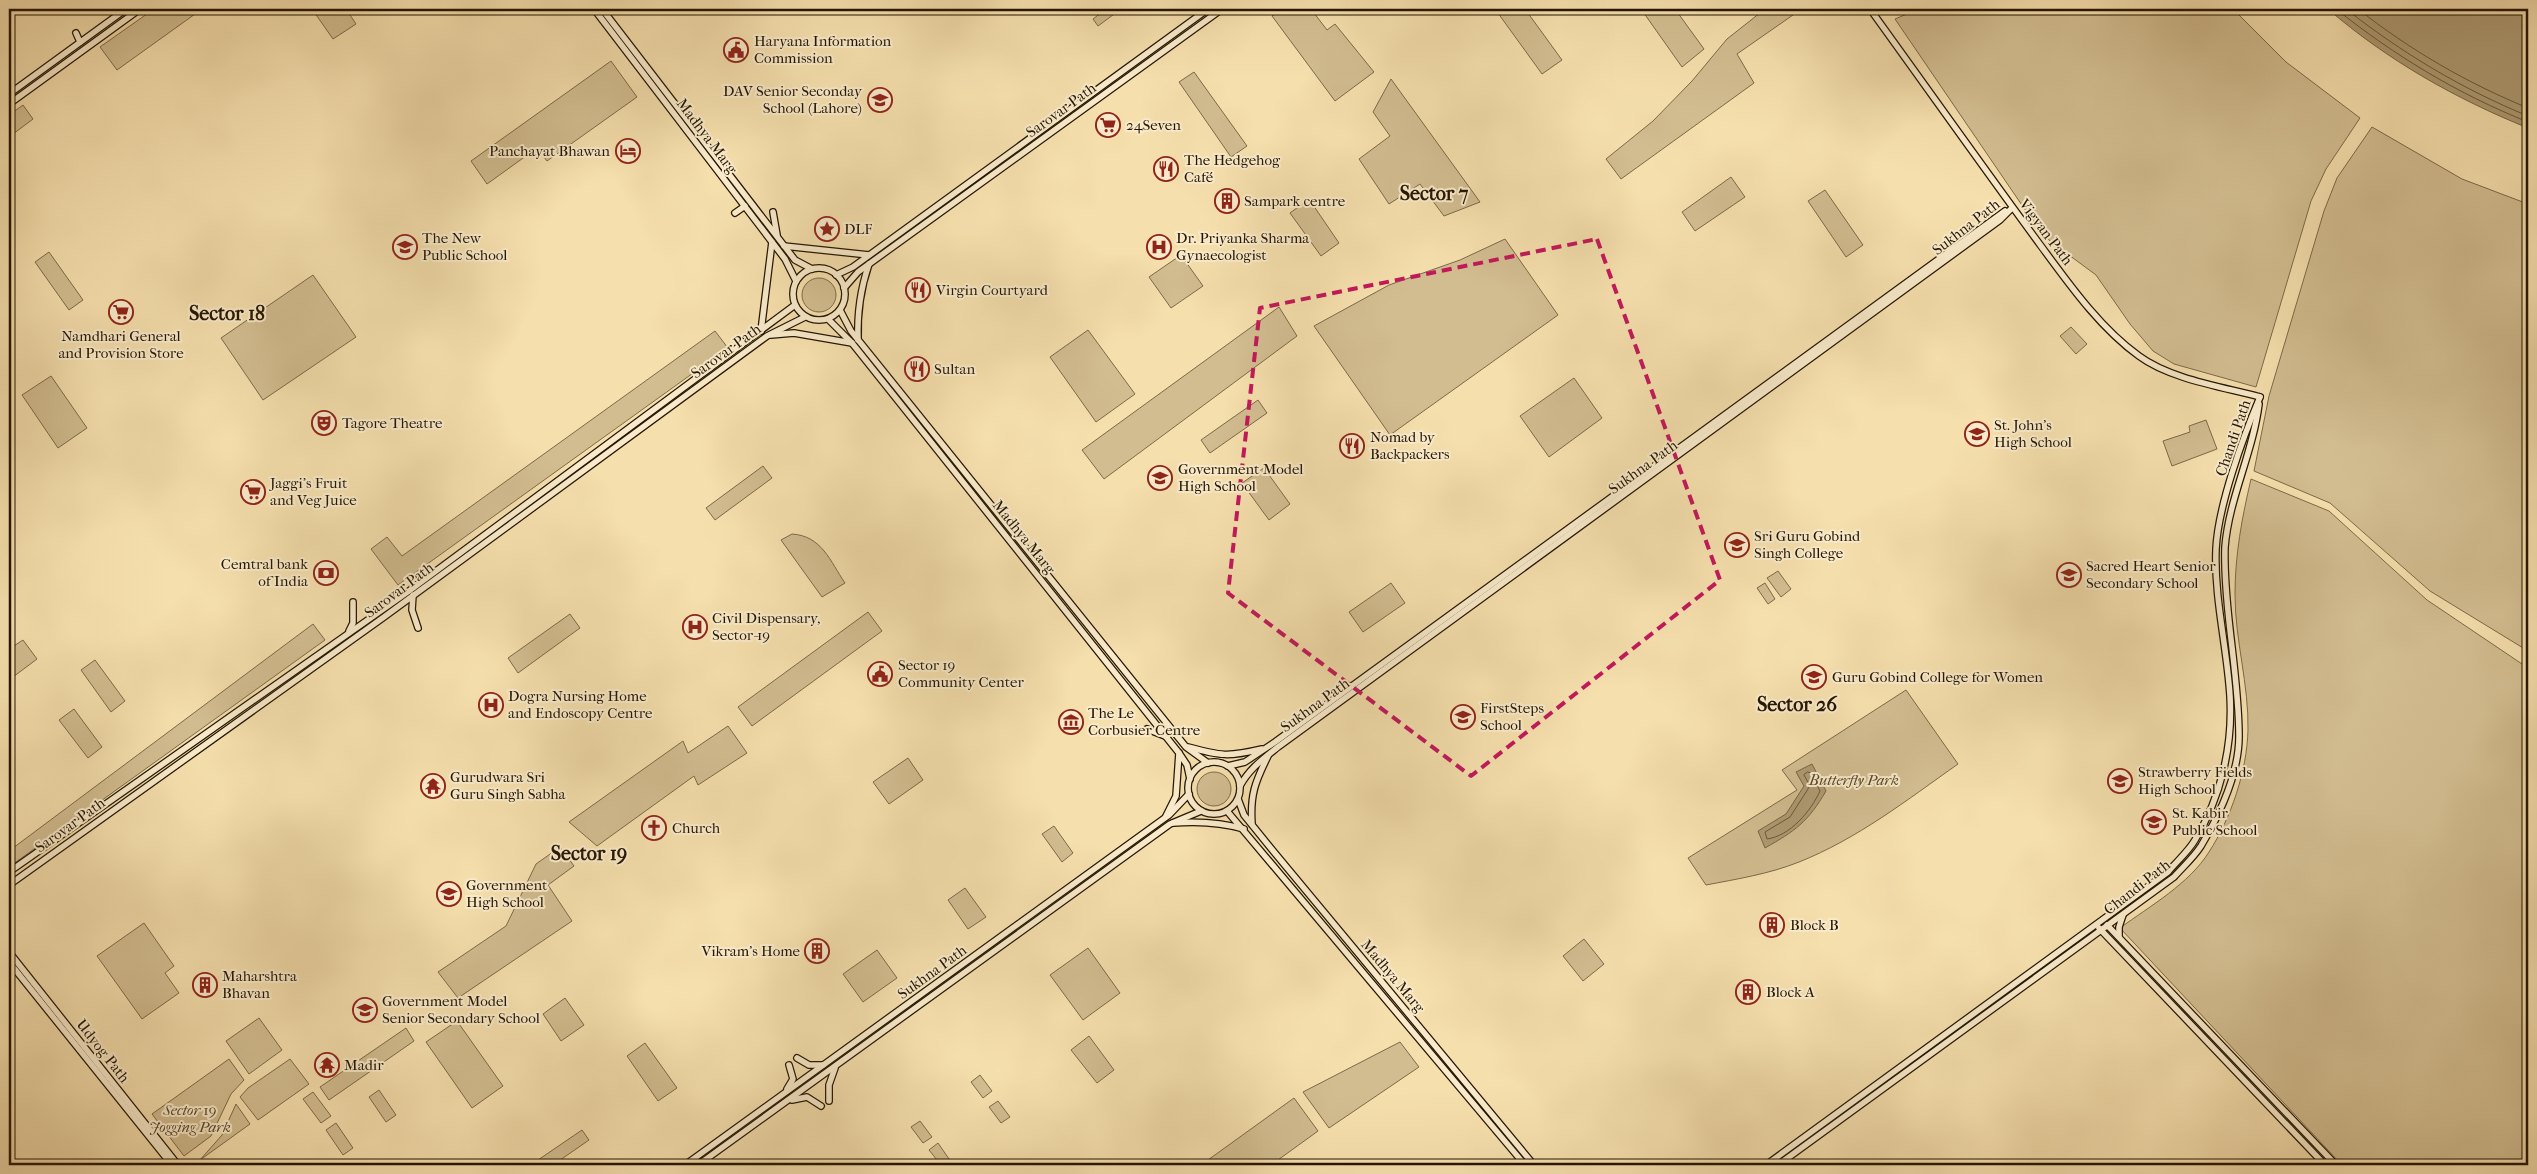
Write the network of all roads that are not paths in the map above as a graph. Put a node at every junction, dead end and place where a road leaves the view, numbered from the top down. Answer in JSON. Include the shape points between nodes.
{"nodes":[{"id":1,"x":126,"y":9,"type":"edge"},
{"id":2,"x":140,"y":9,"type":"edge"},
{"id":3,"x":594,"y":9,"type":"edge"},
{"id":4,"x":602,"y":9,"type":"edge"},
{"id":5,"x":1208,"y":9,"type":"edge"},
{"id":6,"x":1222,"y":9,"type":"edge"},
{"id":7,"x":1870,"y":9,"type":"edge"},
{"id":8,"x":76,"y":34,"type":"dead end"},
{"id":9,"x":80,"y":42,"type":"junction"},
{"id":10,"x":9,"y":94,"type":"edge"},
{"id":11,"x":9,"y":104,"type":"edge"},
{"id":12,"x":745,"y":206,"type":"junction"},
{"id":13,"x":2012,"y":208,"type":"junction"},
{"id":14,"x":773,"y":212,"type":"dead end"},
{"id":15,"x":735,"y":213,"type":"dead end"},
{"id":16,"x":777,"y":237,"type":"junction"},
{"id":17,"x":772,"y":242,"type":"junction"},
{"id":18,"x":784,"y":246,"type":"junction"},
{"id":19,"x":870,"y":255,"type":"junction"},
{"id":20,"x":870,"y":264,"type":"junction"},
{"id":21,"x":812,"y":269,"type":"junction"},
{"id":22,"x":836,"y":275,"type":"junction"},
{"id":23,"x":796,"y":281,"type":"junction"},
{"id":24,"x":844,"y":288,"type":"junction"},
{"id":25,"x":795,"y":305,"type":"junction"},
{"id":26,"x":840,"y":310,"type":"junction"},
{"id":27,"x":805,"y":317,"type":"junction"},
{"id":28,"x":828,"y":318,"type":"junction"},
{"id":29,"x":761,"y":331,"type":"junction"},
{"id":30,"x":767,"y":336,"type":"junction"},
{"id":31,"x":855,"y":342,"type":"junction"},
{"id":32,"x":2260,"y":397,"type":"junction"},
{"id":33,"x":413,"y":595,"type":"junction"},
{"id":34,"x":352,"y":602,"type":"dead end"},
{"id":35,"x":418,"y":628,"type":"dead end"},
{"id":36,"x":349,"y":633,"type":"junction"},
{"id":37,"x":1147,"y":729,"type":"dead end"},
{"id":38,"x":1167,"y":737,"type":"junction"},
{"id":39,"x":1186,"y":747,"type":"junction"},
{"id":40,"x":1267,"y":748,"type":"junction"},
{"id":41,"x":1179,"y":753,"type":"junction"},
{"id":42,"x":1269,"y":754,"type":"junction"},
{"id":43,"x":1208,"y":763,"type":"junction"},
{"id":44,"x":1228,"y":766,"type":"junction"},
{"id":45,"x":1190,"y":779,"type":"junction"},
{"id":46,"x":1240,"y":786,"type":"junction"},
{"id":47,"x":1189,"y":794,"type":"junction"},
{"id":48,"x":1238,"y":799,"type":"junction"},
{"id":49,"x":1201,"y":810,"type":"junction"},
{"id":50,"x":1227,"y":811,"type":"junction"},
{"id":51,"x":1165,"y":818,"type":"junction"},
{"id":52,"x":1170,"y":824,"type":"junction"},
{"id":53,"x":1252,"y":824,"type":"junction"},
{"id":54,"x":1244,"y":829,"type":"junction"},
{"id":55,"x":10,"y":871,"type":"edge"},
{"id":56,"x":11,"y":883,"type":"edge"},
{"id":57,"x":9,"y":890,"type":"edge"},
{"id":58,"x":2124,"y":913,"type":"junction"},
{"id":59,"x":2102,"y":920,"type":"junction"},
{"id":60,"x":2096,"y":924,"type":"junction"},
{"id":61,"x":2108,"y":926,"type":"junction"},
{"id":62,"x":2101,"y":930,"type":"junction"},
{"id":63,"x":2120,"y":938,"type":"junction"},
{"id":64,"x":9,"y":952,"type":"edge"},
{"id":65,"x":9,"y":962,"type":"edge"},
{"id":66,"x":797,"y":1058,"type":"dead end"},
{"id":67,"x":789,"y":1065,"type":"dead end"},
{"id":68,"x":823,"y":1065,"type":"junction"},
{"id":69,"x":836,"y":1066,"type":"junction"},
{"id":70,"x":781,"y":1096,"type":"junction"},
{"id":71,"x":829,"y":1101,"type":"dead end"},
{"id":72,"x":783,"y":1104,"type":"junction"},
{"id":73,"x":821,"y":1106,"type":"dead end"},
{"id":74,"x":172,"y":1165,"type":"edge"},
{"id":75,"x":178,"y":1165,"type":"edge"},
{"id":76,"x":685,"y":1165,"type":"edge"},
{"id":77,"x":698,"y":1165,"type":"edge"},
{"id":78,"x":1525,"y":1165,"type":"edge"},
{"id":79,"x":1534,"y":1165,"type":"edge"},
{"id":80,"x":1766,"y":1165,"type":"edge"},
{"id":81,"x":1778,"y":1165,"type":"edge"},
{"id":82,"x":2325,"y":1165,"type":"edge"},
{"id":83,"x":2336,"y":1165,"type":"edge"}],
"edges":[{"from":1,"to":9,"type":"main road"},
{"from":2,"to":11,"type":"main road"},
{"from":3,"to":12,"type":"main road","name":"Madhya Marg"},
{"from":4,"to":16,"type":"main road","name":"Madhya Marg"},
{"from":5,"to":19,"type":"main road","name":"Sarovar Path"},
{"from":6,"to":20,"type":"main road","name":"Sarovar Path"},
{"from":7,"to":13,"type":"main road","name":"Vigyan Path"},
{"from":8,"to":9,"type":"main road"},
{"from":9,"to":10,"type":"main road"},
{"from":12,"to":15,"type":"main road"},
{"from":12,"to":17,"type":"main road","name":"Madhya Marg"},
{"from":13,"to":32,"type":"main road","name":"Vigyan Path","via":[[2074,289],[2103,323],[2138,356],[2171,372]]},
{"from":13,"to":40,"type":"main road","name":"Sukhna Path","via":[[1996,216]]},
{"from":13,"to":42,"type":"main road","name":"Sukhna Path","via":[[1763,395]]},
{"from":14,"to":16,"type":"main road"},
{"from":16,"to":18,"type":"main road","name":"Madhya Marg"},
{"from":17,"to":23,"type":"main road","name":"Madhya Marg","via":[[785,258]]},
{"from":17,"to":29,"type":"main road"},
{"from":18,"to":19,"type":"main road"},
{"from":18,"to":21,"type":"main road","name":"Madhya Marg","via":[[795,260]]},
{"from":19,"to":22,"type":"main road","name":"Sarovar Path"},
{"from":20,"to":24,"type":"main road","name":"Sarovar Path"},
{"from":20,"to":31,"type":"main road","via":[[861,288]]},
{"from":21,"to":22,"type":"main road"},
{"from":21,"to":23,"type":"main road"},
{"from":22,"to":24,"type":"main road"},
{"from":23,"to":25,"type":"main road","via":[[792,296]]},
{"from":24,"to":26,"type":"main road"},
{"from":25,"to":27,"type":"main road"},
{"from":25,"to":29,"type":"main road","name":"Sarovar Path"},
{"from":26,"to":28,"type":"main road"},
{"from":26,"to":31,"type":"main road","name":"Madhya Marg"},
{"from":27,"to":28,"type":"main road"},
{"from":27,"to":30,"type":"main road","name":"Sarovar Path"},
{"from":28,"to":31,"type":"main road","name":"Madhya Marg"},
{"from":29,"to":36,"type":"main road","name":"Sarovar Path"},
{"from":30,"to":31,"type":"main road","via":[[794,333]]},
{"from":30,"to":33,"type":"main road","name":"Sarovar Path"},
{"from":31,"to":38,"type":"main road","name":"Madhya Marg"},
{"from":31,"to":39,"type":"main road","name":"Madhya Marg"},
{"from":32,"to":58,"type":"main road","name":"Chandi Path","via":[[2257,425],[2229,519],[2225,549],[2239,738],[2235,768],[2200,847],[2174,878]]},
{"from":32,"to":59,"type":"main road","name":"Chandi Path","via":[[2221,516],[2216,549],[2218,598],[2230,695],[2226,765],[2194,841],[2168,872]]},
{"from":33,"to":35,"type":"main road","via":[[412,610]]},
{"from":33,"to":56,"type":"main road","name":"Sarovar Path"},
{"from":34,"to":36,"type":"main road","via":[[353,623]]},
{"from":36,"to":55,"type":"main road","name":"Sarovar Path"},
{"from":37,"to":38,"type":"main road"},
{"from":38,"to":41,"type":"main road","name":"Madhya Marg"},
{"from":39,"to":40,"type":"main road","via":[[1223,756]]},
{"from":39,"to":43,"type":"main road","name":"Madhya Marg"},
{"from":40,"to":44,"type":"main road","name":"Sukhna Path","via":[[1245,762]]},
{"from":41,"to":45,"type":"main road","name":"Madhya Marg","via":[[1187,765]]},
{"from":41,"to":51,"type":"main road","via":[[1176,796]]},
{"from":42,"to":46,"type":"main road","name":"Sukhna Path","via":[[1245,776]]},
{"from":42,"to":53,"type":"main road","via":[[1255,781]]},
{"from":43,"to":44,"type":"main road"},
{"from":43,"to":45,"type":"main road","via":[[1196,770]]},
{"from":44,"to":46,"type":"main road","via":[[1237,776]]},
{"from":45,"to":47,"type":"main road"},
{"from":46,"to":48,"type":"main road"},
{"from":47,"to":49,"type":"main road"},
{"from":47,"to":51,"type":"main road","name":"Sukhna Path"},
{"from":48,"to":50,"type":"main road"},
{"from":48,"to":53,"type":"main road","name":"Madhya Marg","via":[[1244,815]]},
{"from":49,"to":50,"type":"main road","via":[[1212,814]]},
{"from":49,"to":52,"type":"main road","name":"Sukhna Path"},
{"from":50,"to":54,"type":"main road","name":"Madhya Marg"},
{"from":51,"to":68,"type":"main road","name":"Sukhna Path"},
{"from":52,"to":54,"type":"main road","via":[[1223,823]]},
{"from":52,"to":69,"type":"main road","name":"Sukhna Path"},
{"from":53,"to":79,"type":"main road","name":"Madhya Marg"},
{"from":54,"to":78,"type":"main road","name":"Madhya Marg"},
{"from":56,"to":57,"type":"main road"},
{"from":58,"to":61,"type":"main road","name":"Chandi Path"},
{"from":58,"to":63,"type":"main road","via":[[2119,927]]},
{"from":59,"to":60,"type":"main road","name":"Chandi Path"},
{"from":59,"to":61,"type":"main road"},
{"from":60,"to":62,"type":"main road"},
{"from":60,"to":80,"type":"main road","name":"Chandi Path"},
{"from":61,"to":62,"type":"main road","name":"Chandi Path"},
{"from":61,"to":63,"type":"main road"},
{"from":62,"to":81,"type":"main road","name":"Chandi Path"},
{"from":62,"to":82,"type":"main road"},
{"from":63,"to":83,"type":"main road"},
{"from":64,"to":75,"type":"main road","name":"Udyog Path"},
{"from":65,"to":74,"type":"main road","name":"Udyog Path"},
{"from":66,"to":68,"type":"main road","via":[[809,1065]]},
{"from":67,"to":70,"type":"main road","via":[[793,1079]]},
{"from":68,"to":70,"type":"main road","name":"Sukhna Path"},
{"from":69,"to":71,"type":"main road","via":[[830,1079]]},
{"from":69,"to":72,"type":"main road","name":"Sukhna Path"},
{"from":70,"to":76,"type":"main road","name":"Sukhna Path"},
{"from":72,"to":73,"type":"main road","via":[[803,1096]]},
{"from":72,"to":77,"type":"main road","name":"Sukhna Path"}]}
